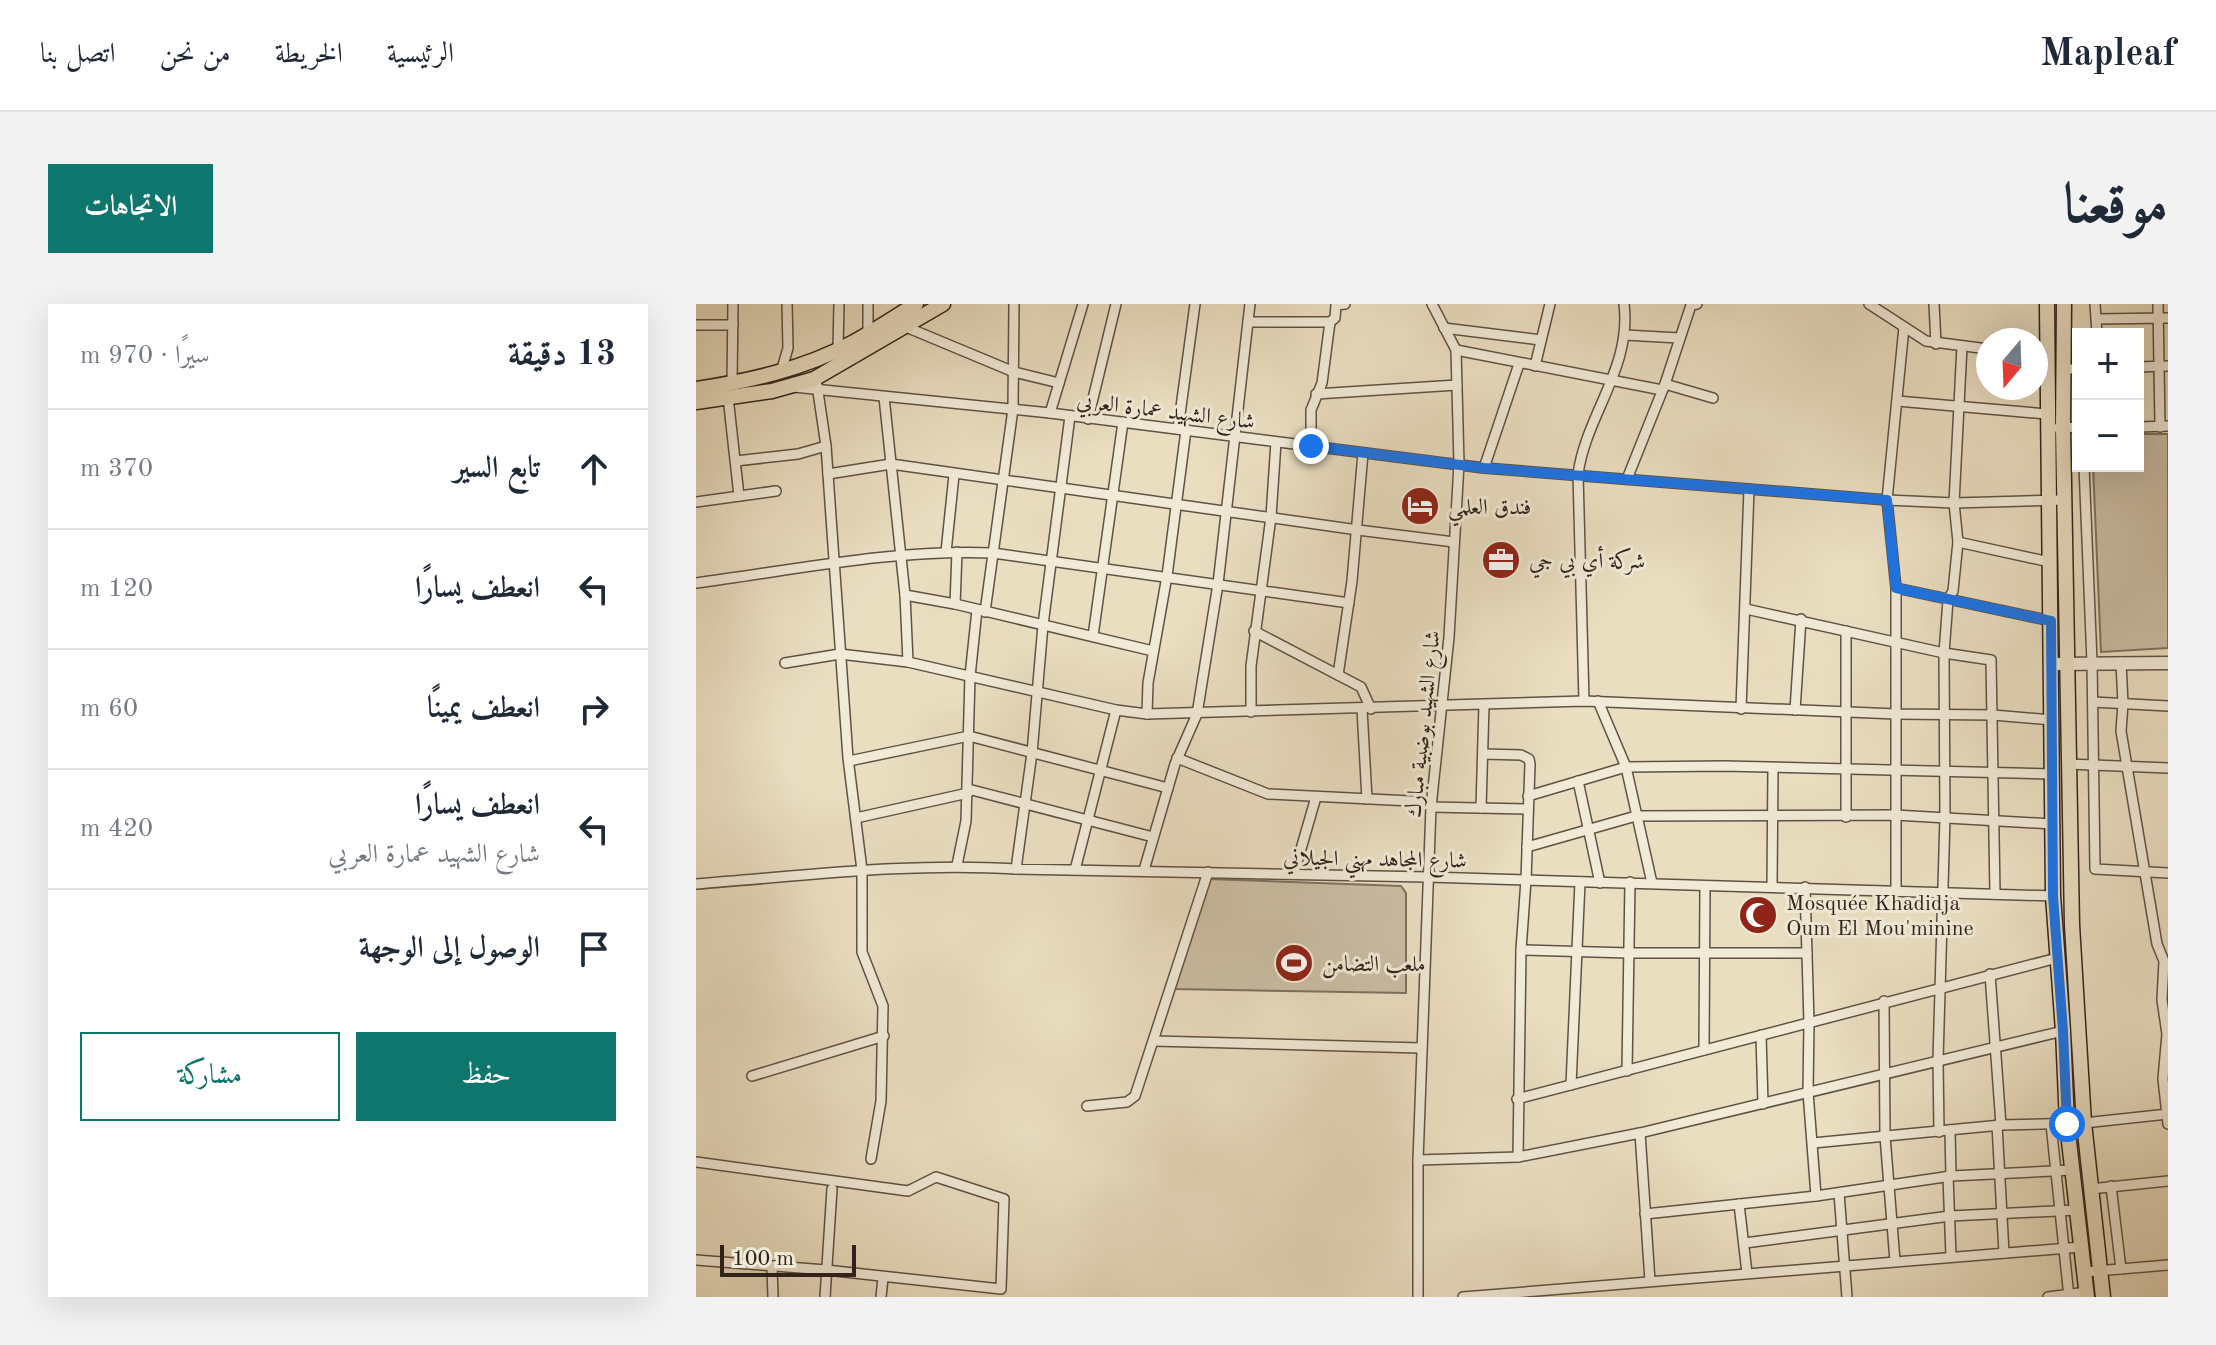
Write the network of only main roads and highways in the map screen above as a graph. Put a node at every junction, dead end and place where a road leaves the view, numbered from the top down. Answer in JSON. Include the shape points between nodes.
{"nodes":[{"id":1,"x":916,"y":304,"type":"edge"},
{"id":2,"x":943,"y":304,"type":"edge"},
{"id":3,"x":2047,"y":304,"type":"edge"},
{"id":4,"x":2064,"y":304,"type":"edge"},
{"id":5,"x":2044,"y":328,"type":"edge"},
{"id":6,"x":797,"y":367,"type":"junction"},
{"id":7,"x":2071,"y":369,"type":"edge"},
{"id":8,"x":781,"y":372,"type":"junction"},
{"id":9,"x":816,"y":385,"type":"junction"},
{"id":10,"x":790,"y":387,"type":"junction"},
{"id":11,"x":696,"y":389,"type":"edge"},
{"id":12,"x":730,"y":390,"type":"junction"},
{"id":13,"x":2045,"y":400,"type":"edge"},
{"id":14,"x":696,"y":402,"type":"edge"},
{"id":15,"x":2070,"y":428,"type":"edge"},
{"id":16,"x":2057,"y":501,"type":"junction"},
{"id":17,"x":2087,"y":1294,"type":"edge"},
{"id":18,"x":2103,"y":1297,"type":"edge"}],
"edges":[{"from":1,"to":6,"type":"main road"},
{"from":2,"to":9,"type":"main road"},
{"from":3,"to":5,"type":"main road"},
{"from":4,"to":7,"type":"main road"},
{"from":6,"to":8,"type":"main road"},
{"from":6,"to":9,"type":"main road"},
{"from":7,"to":15,"type":"main road"},
{"from":8,"to":10,"type":"main road"},
{"from":8,"to":12,"type":"main road"},
{"from":9,"to":10,"type":"main road"},
{"from":10,"to":12,"type":"main road"},
{"from":11,"to":12,"type":"main road"},
{"from":12,"to":14,"type":"main road"},
{"from":13,"to":16,"type":"main road"},
{"from":15,"to":16,"type":"main road"},
{"from":16,"to":17,"type":"main road","via":[[2050,562],[2053,896],[2063,1031],[2059,1124],[2072,1170]]},
{"from":16,"to":18,"type":"main road","via":[[2068,663],[2072,925],[2084,1123]]}]}
